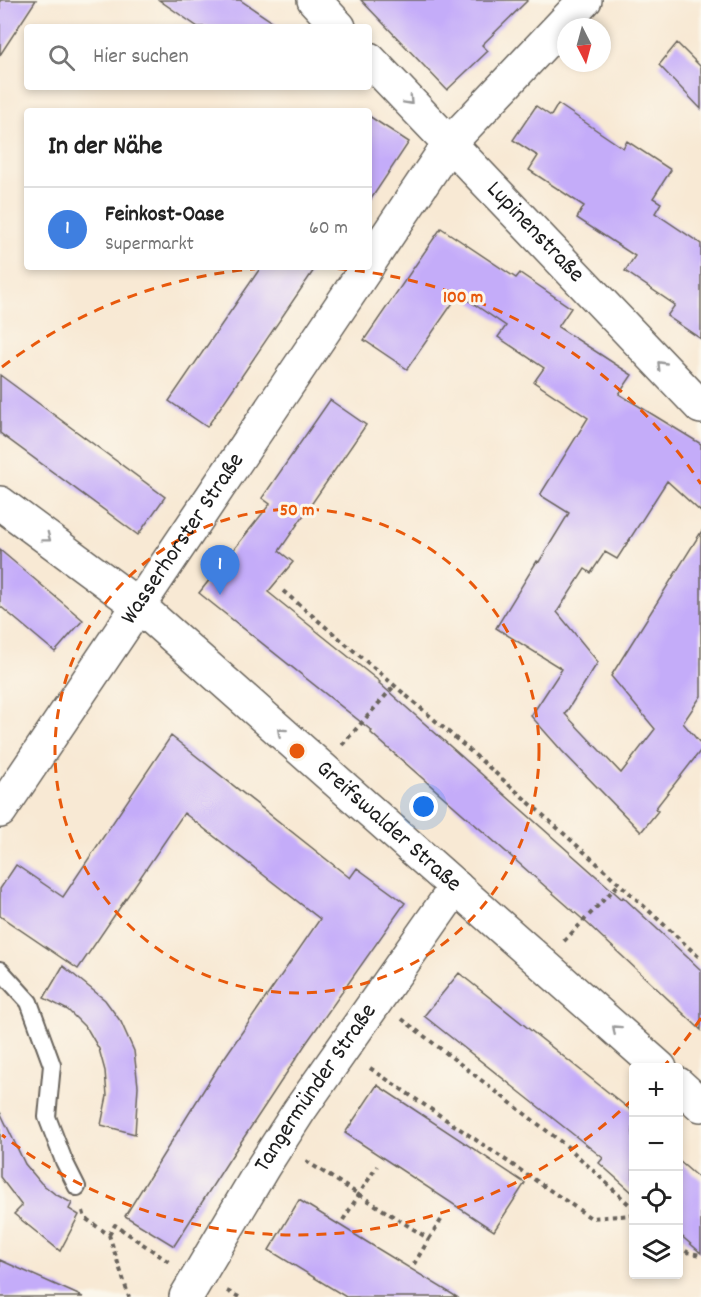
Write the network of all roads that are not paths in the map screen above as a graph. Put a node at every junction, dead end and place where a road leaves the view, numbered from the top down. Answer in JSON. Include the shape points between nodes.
{"nodes":[{"id":1,"x":314,"y":0,"type":"edge"},
{"id":2,"x":585,"y":0,"type":"edge"},
{"id":3,"x":336,"y":24,"type":"edge"},
{"id":4,"x":372,"y":62,"type":"edge"},
{"id":5,"x":449,"y":144,"type":"junction"},
{"id":6,"x":372,"y":259,"type":"edge"},
{"id":7,"x":365,"y":270,"type":"edge"},
{"id":8,"x":701,"y":407,"type":"edge"},
{"id":9,"x":0,"y":503,"type":"edge"},
{"id":10,"x":139,"y":606,"type":"junction"},
{"id":11,"x":0,"y":811,"type":"edge"},
{"id":12,"x":456,"y":887,"type":"junction"},
{"id":13,"x":0,"y":970,"type":"edge"},
{"id":14,"x":654,"y":1063,"type":"edge"},
{"id":15,"x":683,"y":1088,"type":"edge"},
{"id":16,"x":701,"y":1104,"type":"edge"},
{"id":17,"x":77,"y":1187,"type":"road end"},
{"id":18,"x":186,"y":1297,"type":"edge"}],
"edges":[{"from":1,"to":3,"type":"street"},
{"from":2,"to":5,"type":"street","name":"Wasserhorster Straße"},
{"from":4,"to":5,"type":"street","name":"Lupinenstraße","one_way":true},
{"from":5,"to":6,"type":"street","name":"Wasserhorster Straße"},
{"from":8,"to":5,"type":"street","name":"Lupinenstraße","one_way":true},
{"from":7,"to":10,"type":"street","name":"Wasserhorster Straße"},
{"from":9,"to":10,"type":"street","name":"Greifswalder Straße","one_way":true},
{"from":10,"to":11,"type":"street","name":"Wasserhorster Straße"},
{"from":12,"to":10,"type":"street","name":"Greifswalder Straße","one_way":true},
{"from":14,"to":12,"type":"street","name":"Greifswalder Straße","one_way":true},
{"from":12,"to":18,"type":"street","name":"Tangermünder Straße","via":[[278,1143]]},
{"from":13,"to":17,"type":"lane","via":[[29,1002],[52,1065],[47,1117]]},
{"from":15,"to":16,"type":"street"}]}
